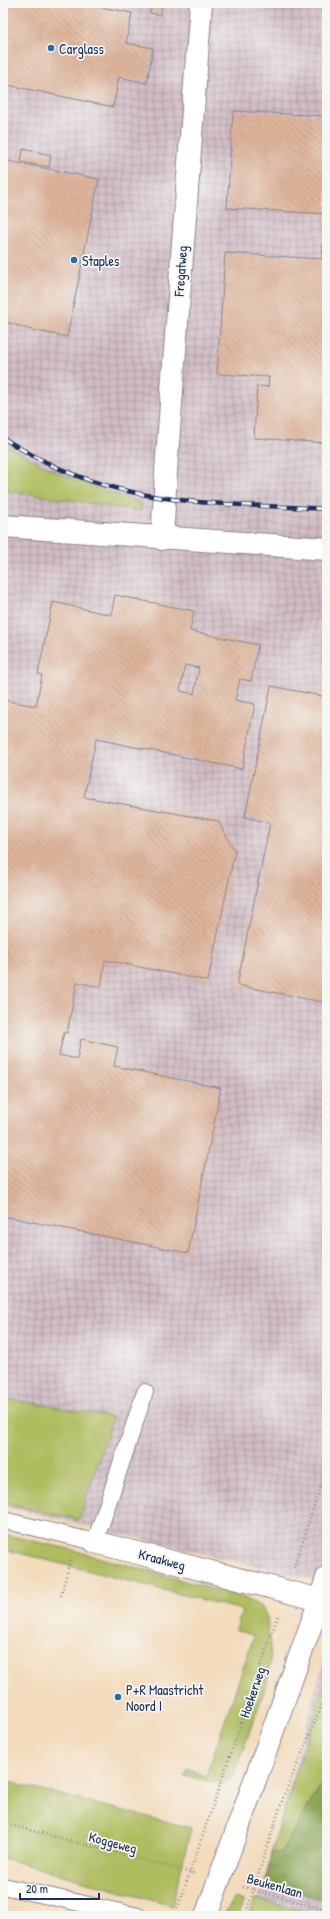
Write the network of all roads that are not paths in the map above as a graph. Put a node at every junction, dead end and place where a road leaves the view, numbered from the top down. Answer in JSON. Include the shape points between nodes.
{"nodes":[{"id":1,"x":201,"y":3,"type":"edge"},
{"id":2,"x":3,"y":526,"type":"edge"},
{"id":3,"x":162,"y":539,"type":"junction"},
{"id":4,"x":327,"y":549,"type":"edge"},
{"id":5,"x":145,"y":1392,"type":"dead end"},
{"id":6,"x":3,"y":1520,"type":"edge"},
{"id":7,"x":85,"y":1540,"type":"junction"},
{"id":8,"x":327,"y":1578,"type":"edge"},
{"id":9,"x":324,"y":1601,"type":"edge"},
{"id":10,"x":3,"y":1886,"type":"edge"},
{"id":11,"x":132,"y":1915,"type":"edge"},
{"id":12,"x":206,"y":1916,"type":"edge"}],
"edges":[{"from":1,"to":3,"type":"street","name":"Fregatweg"},
{"from":2,"to":3,"type":"street"},
{"from":3,"to":4,"type":"street"},
{"from":5,"to":7,"type":"lane"},
{"from":6,"to":7,"type":"lane","name":"Kraakweg"},
{"from":7,"to":9,"type":"street","name":"Kraakweg"},
{"from":8,"to":9,"type":"street"},
{"from":9,"to":12,"type":"street"},
{"from":10,"to":11,"type":"lane"}]}
